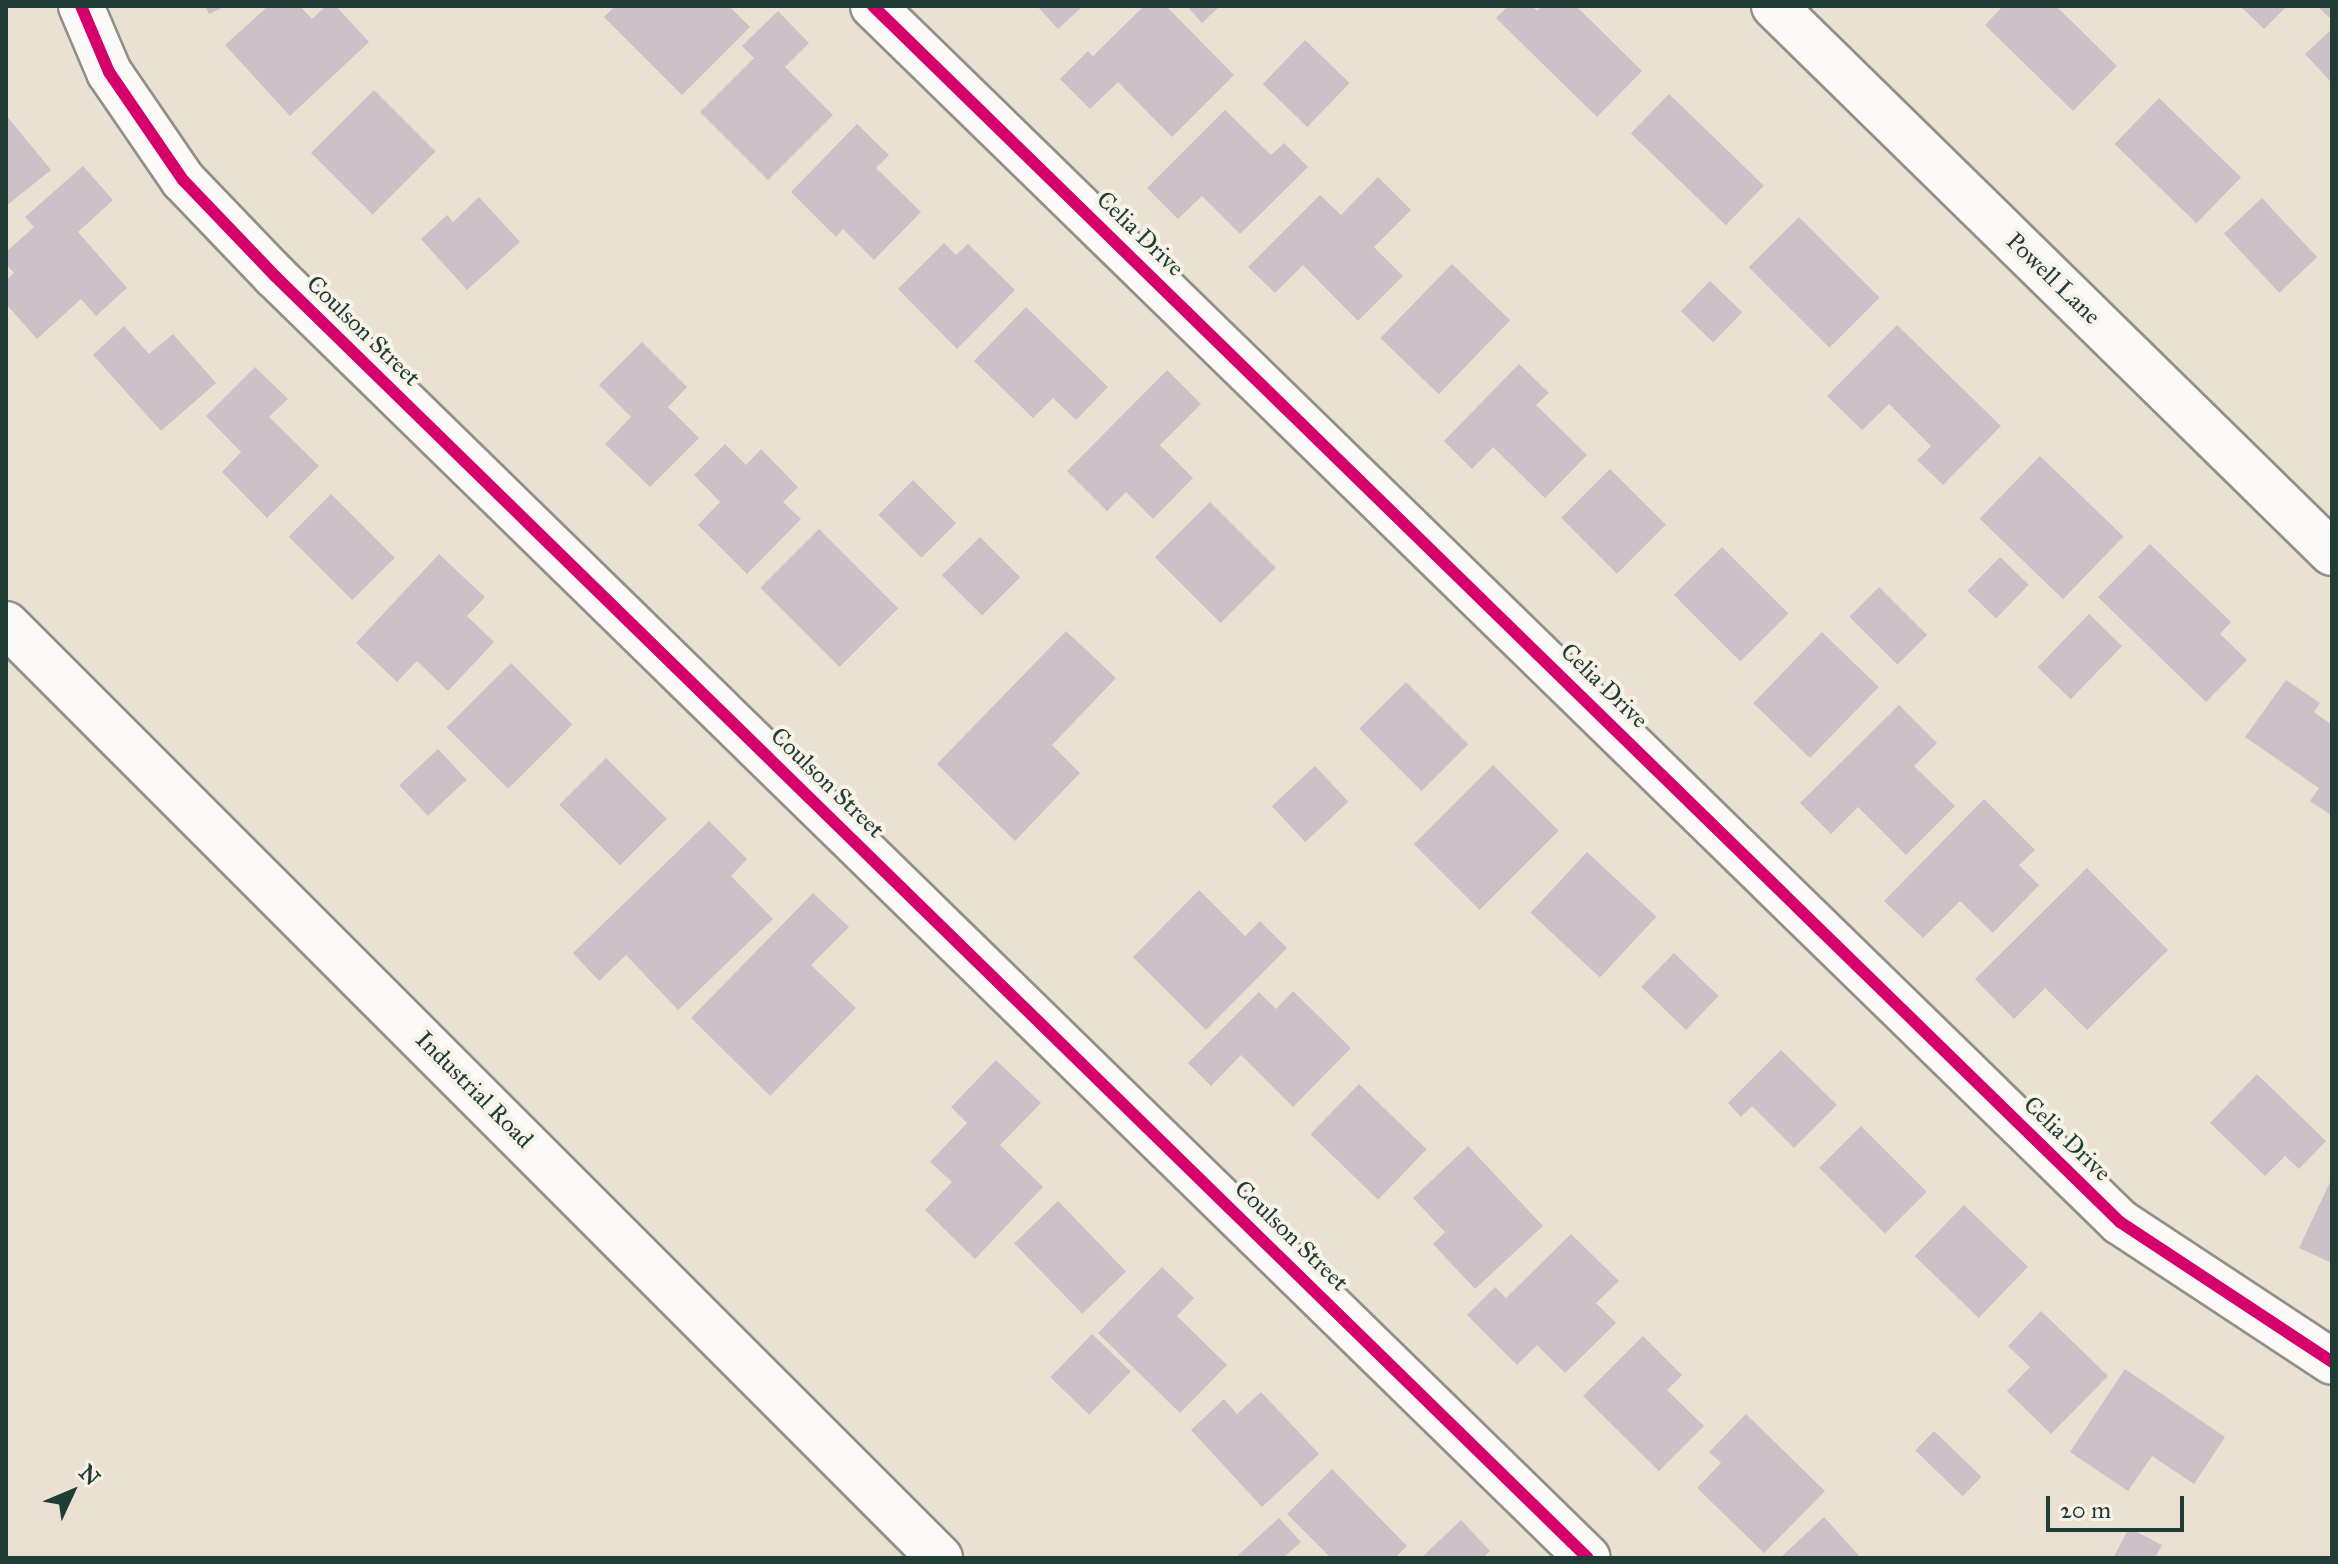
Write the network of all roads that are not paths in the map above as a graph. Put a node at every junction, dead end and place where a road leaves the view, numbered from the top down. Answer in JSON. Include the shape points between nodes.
{"nodes":[{"id":1,"x":81,"y":6,"type":"edge"},
{"id":2,"x":873,"y":6,"type":"edge"},
{"id":3,"x":1774,"y":6,"type":"edge"},
{"id":4,"x":2332,"y":553,"type":"edge"},
{"id":5,"x":6,"y":624,"type":"edge"},
{"id":6,"x":2332,"y":1362,"type":"edge"},
{"id":7,"x":940,"y":1558,"type":"edge"},
{"id":8,"x":1588,"y":1558,"type":"edge"}],
"edges":[{"from":1,"to":8,"type":"street","name":"Coulson Street","via":[[109,72],[183,180],[264,264]]},
{"from":2,"to":6,"type":"street","name":"Celia Drive","via":[[2120,1222]]},
{"from":3,"to":4,"type":"street","name":"Powell Lane"},
{"from":5,"to":7,"type":"street","name":"Industrial Road"}]}
